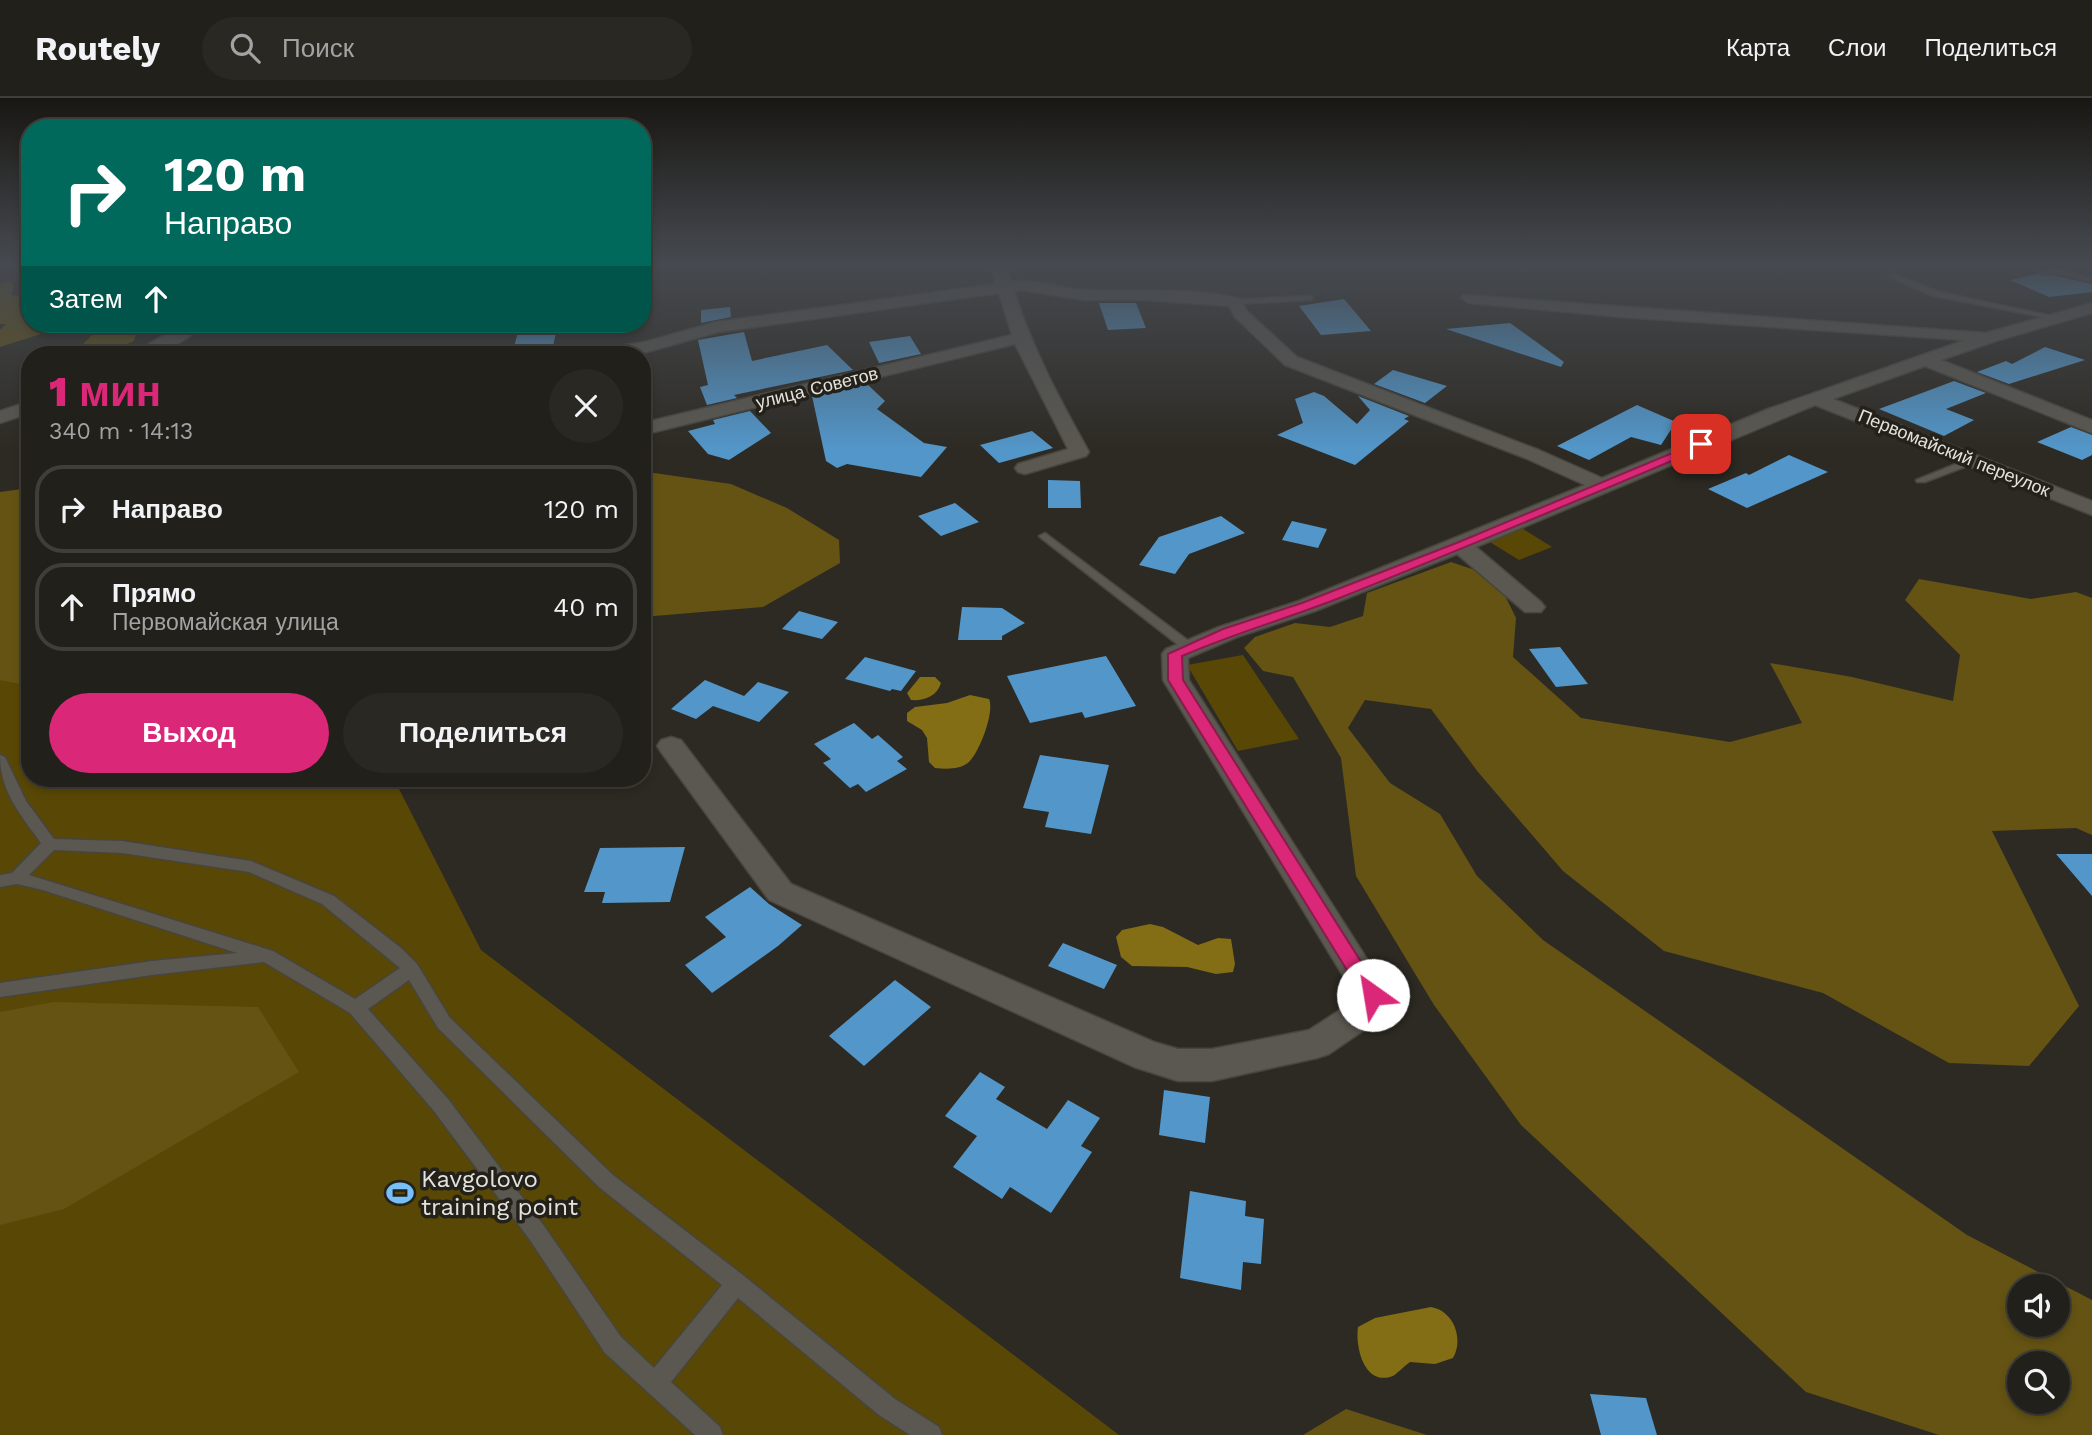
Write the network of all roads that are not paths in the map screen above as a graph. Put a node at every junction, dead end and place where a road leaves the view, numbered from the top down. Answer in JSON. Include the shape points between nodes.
{"nodes":[{"id":1,"x":720,"y":326,"type":"edge"},
{"id":2,"x":1017,"y":326,"type":"edge"},
{"id":3,"x":1254,"y":326,"type":"edge"},
{"id":4,"x":1834,"y":326,"type":"edge"},
{"id":5,"x":2029,"y":326,"type":"edge"},
{"id":6,"x":182,"y":333,"type":"edge"},
{"id":7,"x":1990,"y":337,"type":"junction"},
{"id":8,"x":1021,"y":338,"type":"junction"},
{"id":9,"x":157,"y":346,"type":"edge"},
{"id":10,"x":650,"y":346,"type":"edge"},
{"id":11,"x":1928,"y":361,"type":"junction"},
{"id":12,"x":1816,"y":399,"type":"junction"},
{"id":13,"x":21,"y":410,"type":"edge"},
{"id":14,"x":0,"y":417,"type":"edge"},
{"id":15,"x":651,"y":427,"type":"edge"},
{"id":16,"x":2092,"y":427,"type":"edge"},
{"id":17,"x":1972,"y":461,"type":"junction"},
{"id":18,"x":1025,"y":468,"type":"dead end"},
{"id":19,"x":1921,"y":480,"type":"dead end"},
{"id":20,"x":1604,"y":486,"type":"junction"},
{"id":21,"x":2092,"y":509,"type":"edge"},
{"id":22,"x":1045,"y":536,"type":"dead end"},
{"id":23,"x":1460,"y":545,"type":"junction"},
{"id":24,"x":1533,"y":607,"type":"dead end"},
{"id":25,"x":1190,"y":648,"type":"junction"},
{"id":26,"x":671,"y":746,"type":"dead end"},
{"id":27,"x":0,"y":760,"type":"edge"},
{"id":28,"x":50,"y":844,"type":"junction"},
{"id":29,"x":17,"y":878,"type":"junction"},
{"id":30,"x":0,"y":881,"type":"edge"},
{"id":31,"x":267,"y":957,"type":"junction"},
{"id":32,"x":411,"y":970,"type":"junction"},
{"id":33,"x":0,"y":990,"type":"edge"},
{"id":34,"x":356,"y":1008,"type":"junction"},
{"id":35,"x":737,"y":1283,"type":"junction"},
{"id":36,"x":656,"y":1382,"type":"junction"},
{"id":37,"x":712,"y":1435,"type":"edge"},
{"id":38,"x":931,"y":1435,"type":"edge"}],
"edges":[{"from":1,"to":10,"type":"street"},
{"from":2,"to":8,"type":"street"},
{"from":3,"to":20,"type":"street","via":[[1291,361]]},
{"from":4,"to":7,"type":"street"},
{"from":5,"to":7,"type":"street"},
{"from":6,"to":9,"type":"street"},
{"from":7,"to":11,"type":"street"},
{"from":8,"to":15,"type":"street","name":"улица Советов"},
{"from":8,"to":18,"type":"street","via":[[1079,452]]},
{"from":11,"to":12,"type":"street"},
{"from":11,"to":16,"type":"street"},
{"from":12,"to":17,"type":"street","name":"Первомайский переулок"},
{"from":12,"to":20,"type":"street"},
{"from":13,"to":14,"type":"street"},
{"from":17,"to":19,"type":"lane"},
{"from":17,"to":21,"type":"street","name":"Первомайский переулок"},
{"from":20,"to":23,"type":"street"},
{"from":22,"to":25,"type":"lane"},
{"from":23,"to":24,"type":"street"},
{"from":23,"to":25,"type":"street","via":[[1321,605]]},
{"from":25,"to":26,"type":"street","via":[[1175,654],[1176,680],[1373,995],[1355,1018],[1317,1043],[1212,1065],[1178,1065],[1147,1056],[780,892]]},
{"from":27,"to":28,"type":"lane","via":[[20,803]]},
{"from":28,"to":29,"type":"lane"},
{"from":28,"to":32,"type":"lane","via":[[122,847],[251,867],[328,900]]},
{"from":29,"to":30,"type":"lane"},
{"from":29,"to":31,"type":"lane"},
{"from":31,"to":33,"type":"lane"},
{"from":31,"to":34,"type":"lane"},
{"from":32,"to":34,"type":"lane"},
{"from":32,"to":35,"type":"lane","via":[[444,1023],[606,1181]]},
{"from":34,"to":36,"type":"lane","via":[[441,1105],[613,1345]]},
{"from":35,"to":36,"type":"lane"},
{"from":35,"to":38,"type":"lane","via":[[887,1407]]},
{"from":36,"to":37,"type":"lane"}]}
